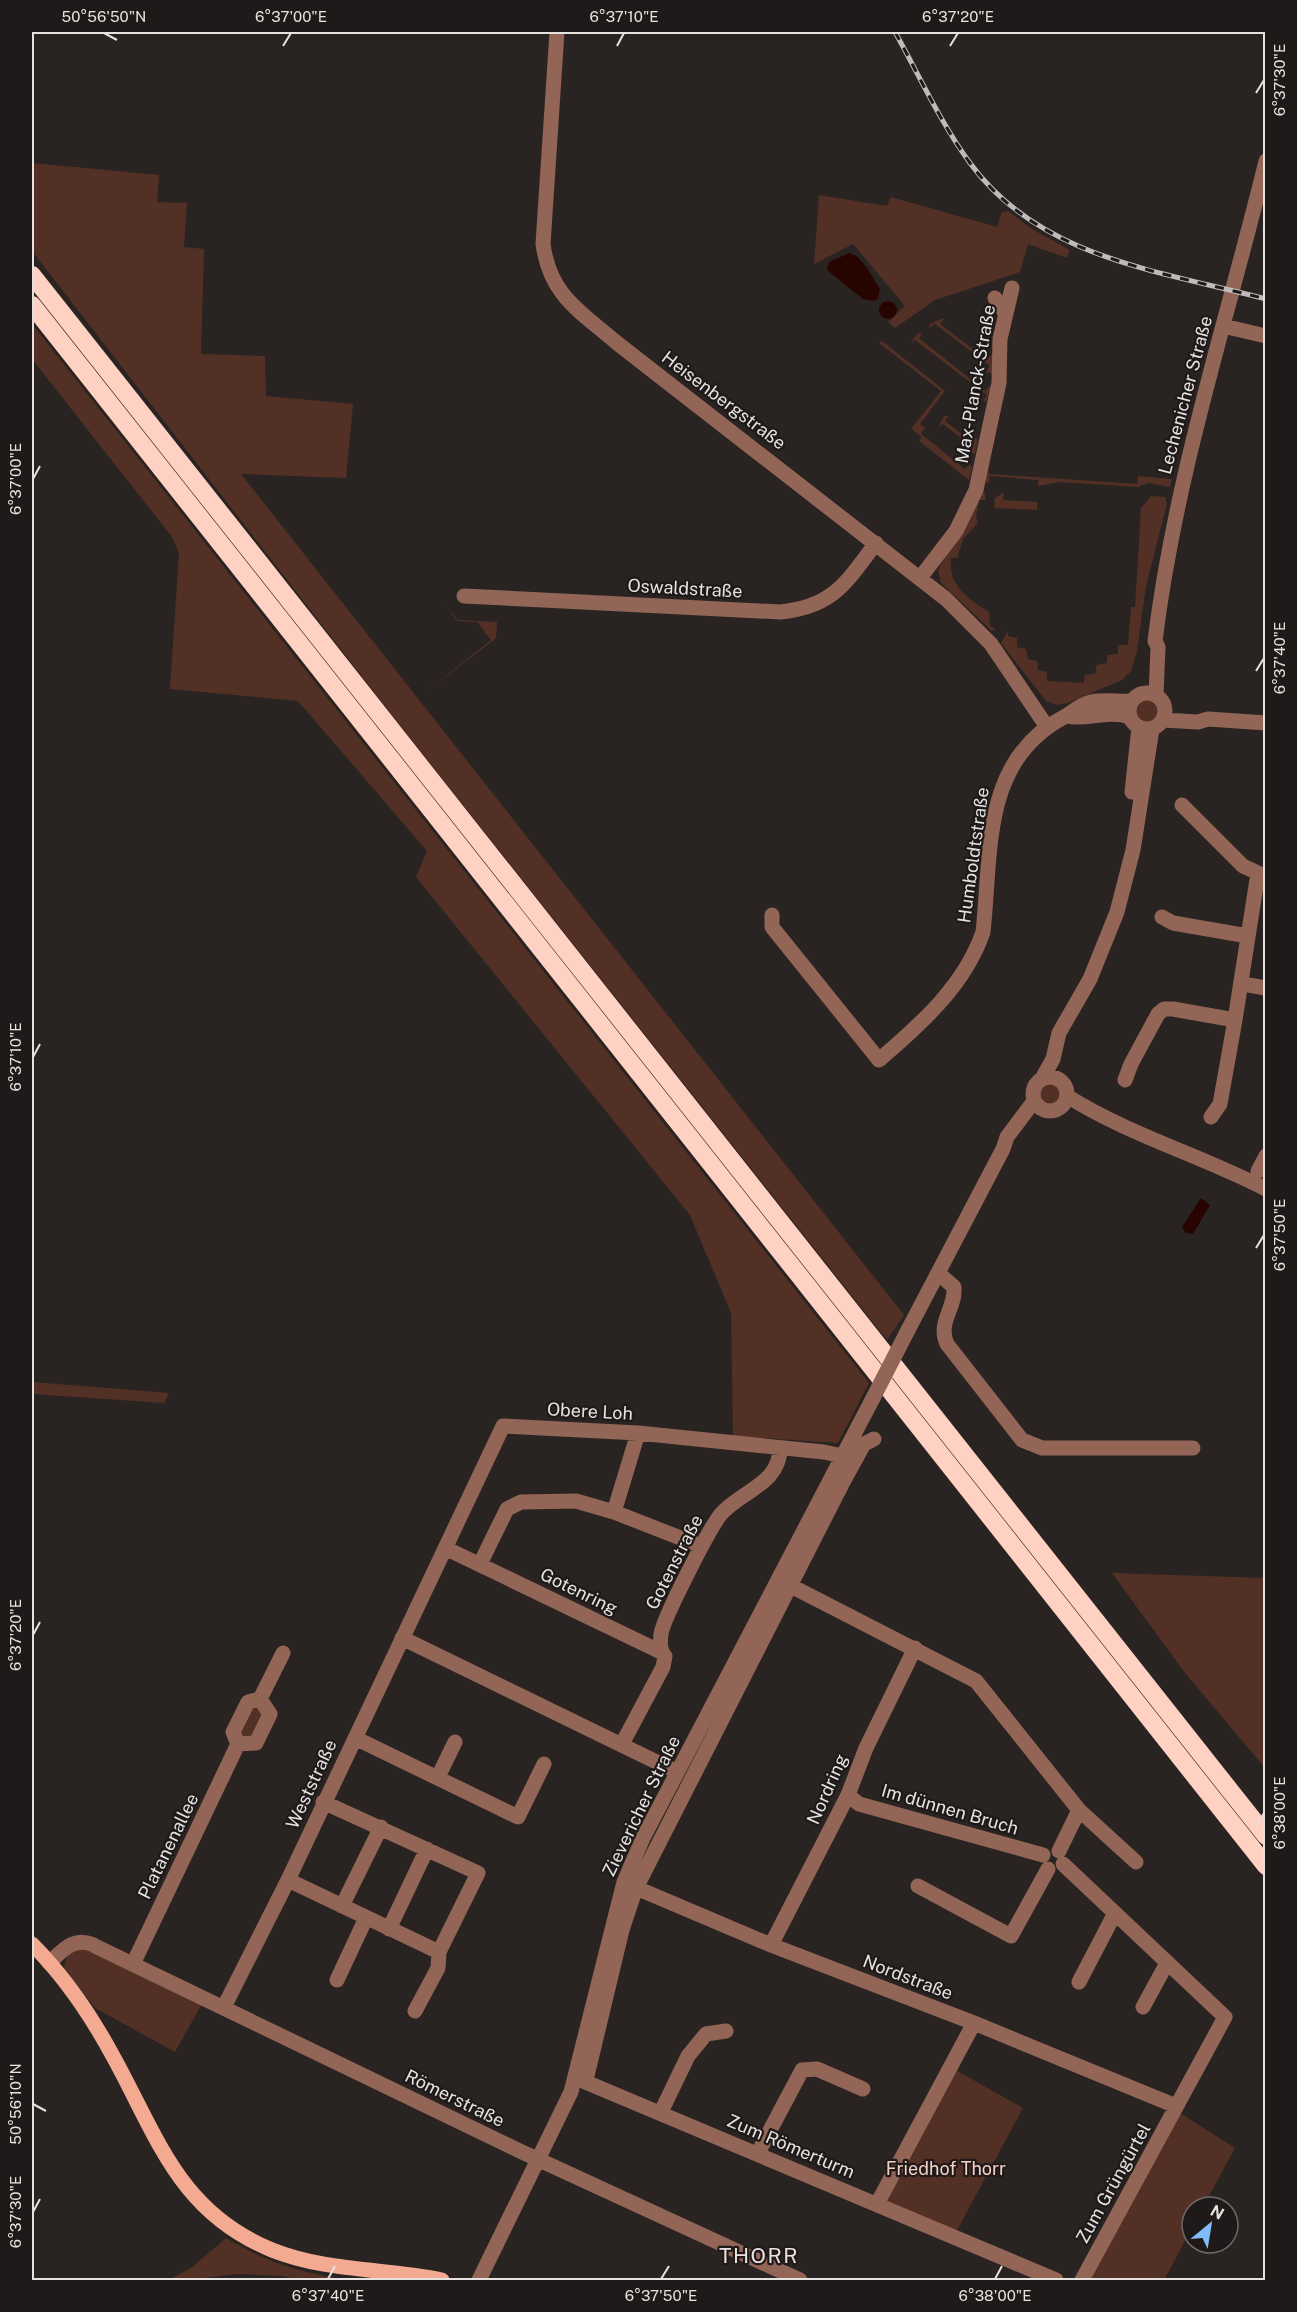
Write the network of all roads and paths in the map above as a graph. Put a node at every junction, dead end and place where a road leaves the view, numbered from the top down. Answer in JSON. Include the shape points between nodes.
{"nodes":[{"id":1,"x":556,"y":32,"type":"edge"},
{"id":2,"x":1266,"y":161,"type":"edge"},
{"id":3,"x":1260,"y":205,"type":"edge"},
{"id":4,"x":32,"y":274,"type":"edge"},
{"id":5,"x":1012,"y":288,"type":"dead end"},
{"id":6,"x":995,"y":298,"type":"dead end"},
{"id":7,"x":32,"y":305,"type":"edge"},
{"id":8,"x":1006,"y":314,"type":"junction"},
{"id":9,"x":1223,"y":326,"type":"junction"},
{"id":10,"x":1266,"y":336,"type":"edge"},
{"id":11,"x":876,"y":543,"type":"junction"},
{"id":12,"x":920,"y":578,"type":"junction"},
{"id":13,"x":464,"y":596,"type":"dead end"},
{"id":14,"x":1143,"y":697,"type":"junction"},
{"id":15,"x":1068,"y":716,"type":"junction"},
{"id":16,"x":1150,"y":720,"type":"junction"},
{"id":17,"x":1266,"y":723,"type":"edge"},
{"id":18,"x":1047,"y":727,"type":"junction"},
{"id":19,"x":1182,"y":805,"type":"dead end"},
{"id":20,"x":772,"y":915,"type":"dead end"},
{"id":21,"x":1162,"y":917,"type":"dead end"},
{"id":22,"x":1248,"y":936,"type":"junction"},
{"id":23,"x":1242,"y":984,"type":"junction"},
{"id":24,"x":1266,"y":988,"type":"edge"},
{"id":25,"x":1073,"y":1013,"type":"junction"},
{"id":26,"x":1235,"y":1020,"type":"junction"},
{"id":27,"x":1043,"y":1077,"type":"junction"},
{"id":28,"x":1125,"y":1080,"type":"dead end"},
{"id":29,"x":1054,"y":1100,"type":"junction"},
{"id":30,"x":1211,"y":1117,"type":"dead end"},
{"id":31,"x":1266,"y":1156,"type":"edge"},
{"id":32,"x":1258,"y":1171,"type":"dead end"},
{"id":33,"x":1266,"y":1189,"type":"edge"},
{"id":34,"x":938,"y":1273,"type":"junction"},
{"id":35,"x":638,"y":1433,"type":"junction"},
{"id":36,"x":874,"y":1439,"type":"dead end"},
{"id":37,"x":780,"y":1448,"type":"junction"},
{"id":38,"x":1193,"y":1448,"type":"dead end"},
{"id":39,"x":842,"y":1456,"type":"junction"},
{"id":40,"x":614,"y":1512,"type":"junction"},
{"id":41,"x":701,"y":1546,"type":"junction"},
{"id":42,"x":445,"y":1548,"type":"junction"},
{"id":43,"x":480,"y":1564,"type":"junction"},
{"id":44,"x":431,"y":1578,"type":"joint"},
{"id":45,"x":789,"y":1585,"type":"junction"},
{"id":46,"x":402,"y":1638,"type":"junction"},
{"id":47,"x":915,"y":1648,"type":"junction"},
{"id":48,"x":661,"y":1652,"type":"junction"},
{"id":49,"x":283,"y":1653,"type":"dead end"},
{"id":50,"x":260,"y":1699,"type":"junction"},
{"id":51,"x":355,"y":1738,"type":"junction"},
{"id":52,"x":455,"y":1742,"type":"dead end"},
{"id":53,"x":238,"y":1744,"type":"junction"},
{"id":54,"x":622,"y":1744,"type":"junction"},
{"id":55,"x":544,"y":1764,"type":"dead end"},
{"id":56,"x":677,"y":1772,"type":"junction"},
{"id":57,"x":438,"y":1777,"type":"junction"},
{"id":58,"x":848,"y":1795,"type":"junction"},
{"id":59,"x":323,"y":1802,"type":"junction"},
{"id":60,"x":1079,"y":1810,"type":"junction"},
{"id":61,"x":381,"y":1827,"type":"junction"},
{"id":62,"x":1266,"y":1836,"type":"edge"},
{"id":63,"x":427,"y":1849,"type":"junction"},
{"id":64,"x":1053,"y":1860,"type":"junction"},
{"id":65,"x":1136,"y":1863,"type":"dead end"},
{"id":66,"x":1266,"y":1866,"type":"edge"},
{"id":67,"x":288,"y":1880,"type":"junction"},
{"id":68,"x":630,"y":1885,"type":"junction"},
{"id":69,"x":918,"y":1886,"type":"dead end"},
{"id":70,"x":342,"y":1906,"type":"junction"},
{"id":71,"x":1115,"y":1913,"type":"junction"},
{"id":72,"x":366,"y":1918,"type":"junction"},
{"id":73,"x":389,"y":1929,"type":"junction"},
{"id":74,"x":32,"y":1944,"type":"edge"},
{"id":75,"x":771,"y":1945,"type":"junction"},
{"id":76,"x":439,"y":1952,"type":"junction"},
{"id":77,"x":49,"y":1963,"type":"junction"},
{"id":78,"x":1167,"y":1963,"type":"junction"},
{"id":79,"x":133,"y":1964,"type":"junction"},
{"id":80,"x":337,"y":1980,"type":"dead end"},
{"id":81,"x":1079,"y":1982,"type":"dead end"},
{"id":82,"x":224,"y":2007,"type":"junction"},
{"id":83,"x":1143,"y":2007,"type":"dead end"},
{"id":84,"x":415,"y":2011,"type":"dead end"},
{"id":85,"x":974,"y":2023,"type":"junction"},
{"id":86,"x":726,"y":2031,"type":"dead end"},
{"id":87,"x":581,"y":2079,"type":"junction"},
{"id":88,"x":863,"y":2089,"type":"dead end"},
{"id":89,"x":1178,"y":2104,"type":"junction"},
{"id":90,"x":661,"y":2112,"type":"junction"},
{"id":91,"x":758,"y":2153,"type":"junction"},
{"id":92,"x":537,"y":2159,"type":"junction"},
{"id":93,"x":877,"y":2204,"type":"junction"},
{"id":94,"x":442,"y":2280,"type":"edge"},
{"id":95,"x":479,"y":2280,"type":"edge"},
{"id":96,"x":800,"y":2280,"type":"edge"},
{"id":97,"x":1056,"y":2280,"type":"edge"},
{"id":98,"x":1082,"y":2280,"type":"edge"}],
"edges":[{"from":1,"to":11,"type":"street","name":"Heisenbergstraße","via":[[543,244],[557,289],[617,343]]},
{"from":2,"to":3,"type":"street","name":"Lechenicher Straße"},
{"from":3,"to":9,"type":"street","name":"Lechenicher Straße"},
{"from":4,"to":62,"type":"highway"},
{"from":5,"to":8,"type":"street","name":"Max-Planck-Straße"},
{"from":6,"to":8,"type":"street"},
{"from":7,"to":66,"type":"highway"},
{"from":8,"to":12,"type":"street","name":"Max-Planck-Straße","via":[[1000,339],[999,383],[976,490],[961,522]]},
{"from":9,"to":10,"type":"street"},
{"from":9,"to":14,"type":"street","name":"Lechenicher Straße","via":[[1180,487]]},
{"from":11,"to":12,"type":"street","name":"Heisenbergstraße"},
{"from":11,"to":13,"type":"street","name":"Oswaldstraße","via":[[846,583],[821,604],[803,610]]},
{"from":12,"to":18,"type":"street","name":"Heisenbergstraße","via":[[991,644]]},
{"from":14,"to":15,"type":"street","name":"Humboldtstraße","via":[[1092,702],[1071,710]]},
{"from":14,"to":16,"type":"street","name":"Lechenicher Straße"},
{"from":14,"to":16,"type":"street"},
{"from":15,"to":16,"type":"street","name":"Humboldtstraße","via":[[1106,713]]},
{"from":15,"to":18,"type":"street","name":"Humboldtstraße"},
{"from":16,"to":17,"type":"street","name":"Humboldtstraße","via":[[1198,722],[1208,718]]},
{"from":16,"to":25,"type":"street","via":[[1124,881],[1103,948]]},
{"from":18,"to":20,"type":"street","name":"Humboldtstraße","via":[[1024,748],[997,798],[983,932],[969,966],[908,1035],[879,1060],[772,927]]},
{"from":19,"to":22,"type":"street","via":[[1243,866],[1258,873]]},
{"from":21,"to":22,"type":"street","via":[[1173,923]]},
{"from":22,"to":23,"type":"street"},
{"from":23,"to":24,"type":"street"},
{"from":23,"to":26,"type":"street"},
{"from":25,"to":27,"type":"street","via":[[1059,1033],[1053,1059]]},
{"from":25,"to":29,"type":"street"},
{"from":26,"to":28,"type":"street","via":[[1164,1009]]},
{"from":26,"to":30,"type":"street","via":[[1220,1104]]},
{"from":27,"to":29,"type":"street","via":[[1054,1077]]},
{"from":27,"to":29,"type":"street","via":[[1033,1087]]},
{"from":29,"to":33,"type":"street","via":[[1097,1124],[1118,1125]]},
{"from":29,"to":34,"type":"street","name":"Zievericher Straße","via":[[1003,1149]]},
{"from":31,"to":32,"type":"street"},
{"from":34,"to":38,"type":"street","via":[[954,1287],[943,1326],[947,1344],[1023,1440],[1042,1448]]},
{"from":34,"to":39,"type":"street","name":"Zievericher Straße","bridge":true},
{"from":35,"to":37,"type":"street","name":"Obere Loh"},
{"from":35,"to":40,"type":"street"},
{"from":35,"to":42,"type":"street","name":"Obere Loh","via":[[503,1426]]},
{"from":36,"to":45,"type":"street","name":"Zievericher Straße","via":[[864,1444]]},
{"from":37,"to":39,"type":"street","name":"Obere Loh"},
{"from":37,"to":41,"type":"street","name":"Gotenstraße","via":[[774,1471],[723,1512]]},
{"from":39,"to":56,"type":"street","name":"Zievericher Straße"},
{"from":40,"to":41,"type":"street"},
{"from":40,"to":43,"type":"street","via":[[576,1501],[521,1502],[507,1509]]},
{"from":41,"to":48,"type":"street","name":"Gotenstraße","via":[[661,1632]]},
{"from":42,"to":43,"type":"street","name":"Gotenring"},
{"from":42,"to":44,"type":"street","name":"Obere Loh"},
{"from":43,"to":48,"type":"street","name":"Gotenring"},
{"from":44,"to":46,"type":"street","name":"Weststraße"},
{"from":45,"to":47,"type":"street"},
{"from":45,"to":68,"type":"street","name":"Zievericher Straße"},
{"from":46,"to":51,"type":"street","name":"Weststraße"},
{"from":46,"to":54,"type":"street"},
{"from":47,"to":58,"type":"street","name":"Nordring","via":[[866,1748]]},
{"from":47,"to":60,"type":"street","via":[[976,1681]]},
{"from":48,"to":54,"type":"street","name":"Gotenstraße","via":[[665,1656],[663,1667]]},
{"from":49,"to":50,"type":"street","name":"Platanenallee"},
{"from":50,"to":53,"type":"street","name":"Platanenallee","via":[[248,1702],[233,1732]]},
{"from":50,"to":53,"type":"street","via":[[270,1714],[256,1743]]},
{"from":51,"to":57,"type":"street"},
{"from":51,"to":59,"type":"street","name":"Weststraße"},
{"from":52,"to":57,"type":"street"},
{"from":53,"to":79,"type":"street","name":"Platanenallee"},
{"from":54,"to":56,"type":"street"},
{"from":55,"to":57,"type":"street","via":[[518,1816]]},
{"from":56,"to":68,"type":"street","name":"Zievericher Straße"},
{"from":58,"to":64,"type":"street","name":"Im dünnen Bruch","via":[[859,1804]]},
{"from":58,"to":75,"type":"street","name":"Nordring"},
{"from":59,"to":61,"type":"street"},
{"from":59,"to":67,"type":"street","name":"Weststraße"},
{"from":60,"to":64,"type":"street"},
{"from":60,"to":65,"type":"street"},
{"from":61,"to":63,"type":"street"},
{"from":61,"to":70,"type":"street"},
{"from":63,"to":73,"type":"street"},
{"from":63,"to":76,"type":"street","via":[[478,1873]]},
{"from":64,"to":69,"type":"street","via":[[1011,1936]]},
{"from":64,"to":71,"type":"street"},
{"from":67,"to":70,"type":"street"},
{"from":67,"to":82,"type":"street","name":"Weststraße"},
{"from":68,"to":75,"type":"street","name":"Nordstraße"},
{"from":68,"to":87,"type":"street","name":"Zievericher Straße"},
{"from":70,"to":72,"type":"street"},
{"from":71,"to":78,"type":"street"},
{"from":71,"to":81,"type":"street","via":[[1094,1968]]},
{"from":72,"to":73,"type":"street"},
{"from":72,"to":80,"type":"street"},
{"from":73,"to":76,"type":"street"},
{"from":74,"to":77,"type":"main road"},
{"from":75,"to":85,"type":"street","name":"Nordstraße"},
{"from":76,"to":84,"type":"street","via":[[438,1968]]},
{"from":77,"to":79,"type":"street","name":"Römerstraße","via":[[73,1943],[85,1941]]},
{"from":77,"to":94,"type":"main road","via":[[102,2036],[154,2140],[209,2211],[248,2238],[308,2262]]},
{"from":78,"to":83,"type":"street"},
{"from":78,"to":89,"type":"street","name":"Zum Grüngürtel","via":[[1225,2017]]},
{"from":79,"to":82,"type":"street","name":"Römerstraße"},
{"from":82,"to":92,"type":"street","name":"Römerstraße"},
{"from":85,"to":89,"type":"street","name":"Nordstraße"},
{"from":85,"to":93,"type":"street"},
{"from":86,"to":90,"type":"street","via":[[706,2034]]},
{"from":87,"to":90,"type":"street","name":"Zum Römerturm"},
{"from":87,"to":92,"type":"street","name":"Zievericher Straße"},
{"from":88,"to":91,"type":"street","via":[[817,2069],[802,2070]]},
{"from":89,"to":98,"type":"street","name":"Zum Grüngürtel"},
{"from":90,"to":91,"type":"street","name":"Zum Römerturm"},
{"from":91,"to":93,"type":"street","name":"Zum Römerturm"},
{"from":92,"to":95,"type":"street","name":"Zievericher Straße"},
{"from":92,"to":96,"type":"street","name":"Römerstraße"},
{"from":93,"to":97,"type":"street","name":"Zum Römerturm"}]}
